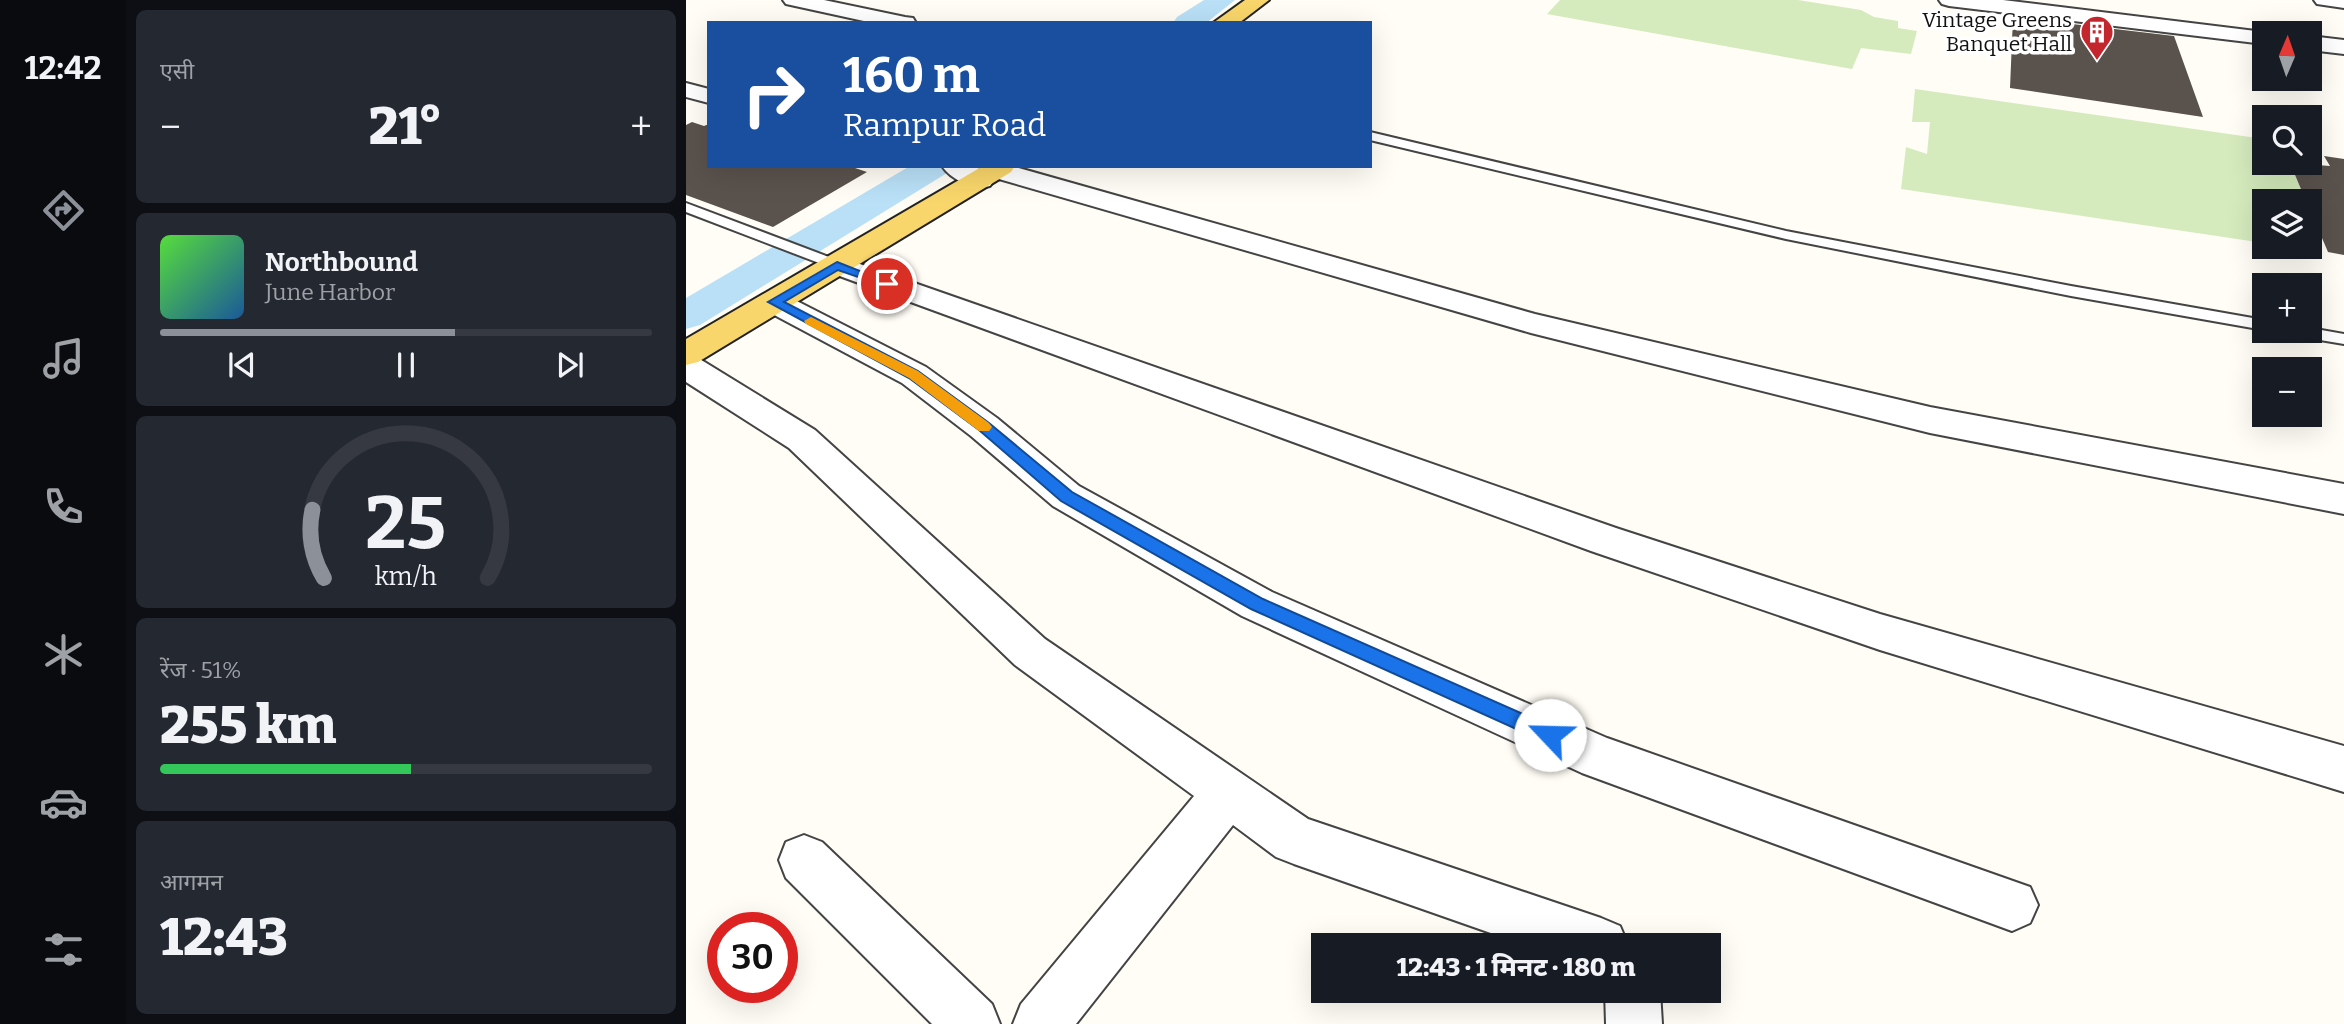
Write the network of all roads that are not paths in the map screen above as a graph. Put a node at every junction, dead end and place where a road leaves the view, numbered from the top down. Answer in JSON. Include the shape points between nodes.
{"nodes":[{"id":1,"x":793,"y":0,"type":"edge"},
{"id":2,"x":1259,"y":0,"type":"edge"},
{"id":3,"x":1949,"y":0,"type":"edge"},
{"id":4,"x":2324,"y":0,"type":"edge"},
{"id":5,"x":2344,"y":2,"type":"edge"},
{"id":6,"x":895,"y":21,"type":"edge"},
{"id":7,"x":1227,"y":21,"type":"edge"},
{"id":8,"x":2252,"y":36,"type":"edge"},
{"id":9,"x":2322,"y":44,"type":"edge"},
{"id":10,"x":2344,"y":47,"type":"edge"},
{"id":11,"x":686,"y":90,"type":"edge"},
{"id":12,"x":707,"y":95,"type":"edge"},
{"id":13,"x":1372,"y":136,"type":"edge"},
{"id":14,"x":979,"y":170,"type":"edge"},
{"id":15,"x":686,"y":207,"type":"edge"},
{"id":16,"x":821,"y":260,"type":"junction"},
{"id":17,"x":774,"y":302,"type":"junction"},
{"id":18,"x":2252,"y":323,"type":"edge"},
{"id":19,"x":2322,"y":335,"type":"edge"},
{"id":20,"x":2344,"y":339,"type":"edge"},
{"id":21,"x":686,"y":354,"type":"edge"},
{"id":22,"x":686,"y":366,"type":"edge"},
{"id":23,"x":2344,"y":499,"type":"edge"},
{"id":24,"x":2344,"y":769,"type":"edge"},
{"id":25,"x":1228,"y":792,"type":"junction"},
{"id":26,"x":804,"y":860,"type":"dead end"},
{"id":27,"x":2012,"y":905,"type":"dead end"},
{"id":28,"x":1566,"y":933,"type":"edge"},
{"id":29,"x":1633,"y":1003,"type":"edge"},
{"id":30,"x":972,"y":1024,"type":"edge"},
{"id":31,"x":1041,"y":1024,"type":"edge"},
{"id":32,"x":1634,"y":1024,"type":"edge"}],
"edges":[{"from":1,"to":6,"type":"street"},
{"from":2,"to":7,"type":"main road"},
{"from":3,"to":8,"type":"street"},
{"from":4,"to":5,"type":"street"},
{"from":9,"to":10,"type":"street"},
{"from":11,"to":12,"type":"street"},
{"from":13,"to":18,"type":"lane","via":[[1786,235]]},
{"from":14,"to":16,"type":"main road"},
{"from":14,"to":23,"type":"street","via":[[1531,323],[1930,420]]},
{"from":15,"to":16,"type":"lane"},
{"from":16,"to":17,"type":"main road"},
{"from":16,"to":24,"type":"street","via":[[1592,535],[1880,632]]},
{"from":17,"to":21,"type":"main road"},
{"from":17,"to":27,"type":"street","via":[[914,375],[1066,496],[1257,604],[1599,757]]},
{"from":19,"to":20,"type":"lane"},
{"from":22,"to":25,"type":"street","via":[[802,439],[1030,652]]},
{"from":25,"to":28,"type":"street","via":[[1294,839]]},
{"from":25,"to":31,"type":"street"},
{"from":26,"to":30,"type":"street"},
{"from":29,"to":32,"type":"street"}]}
